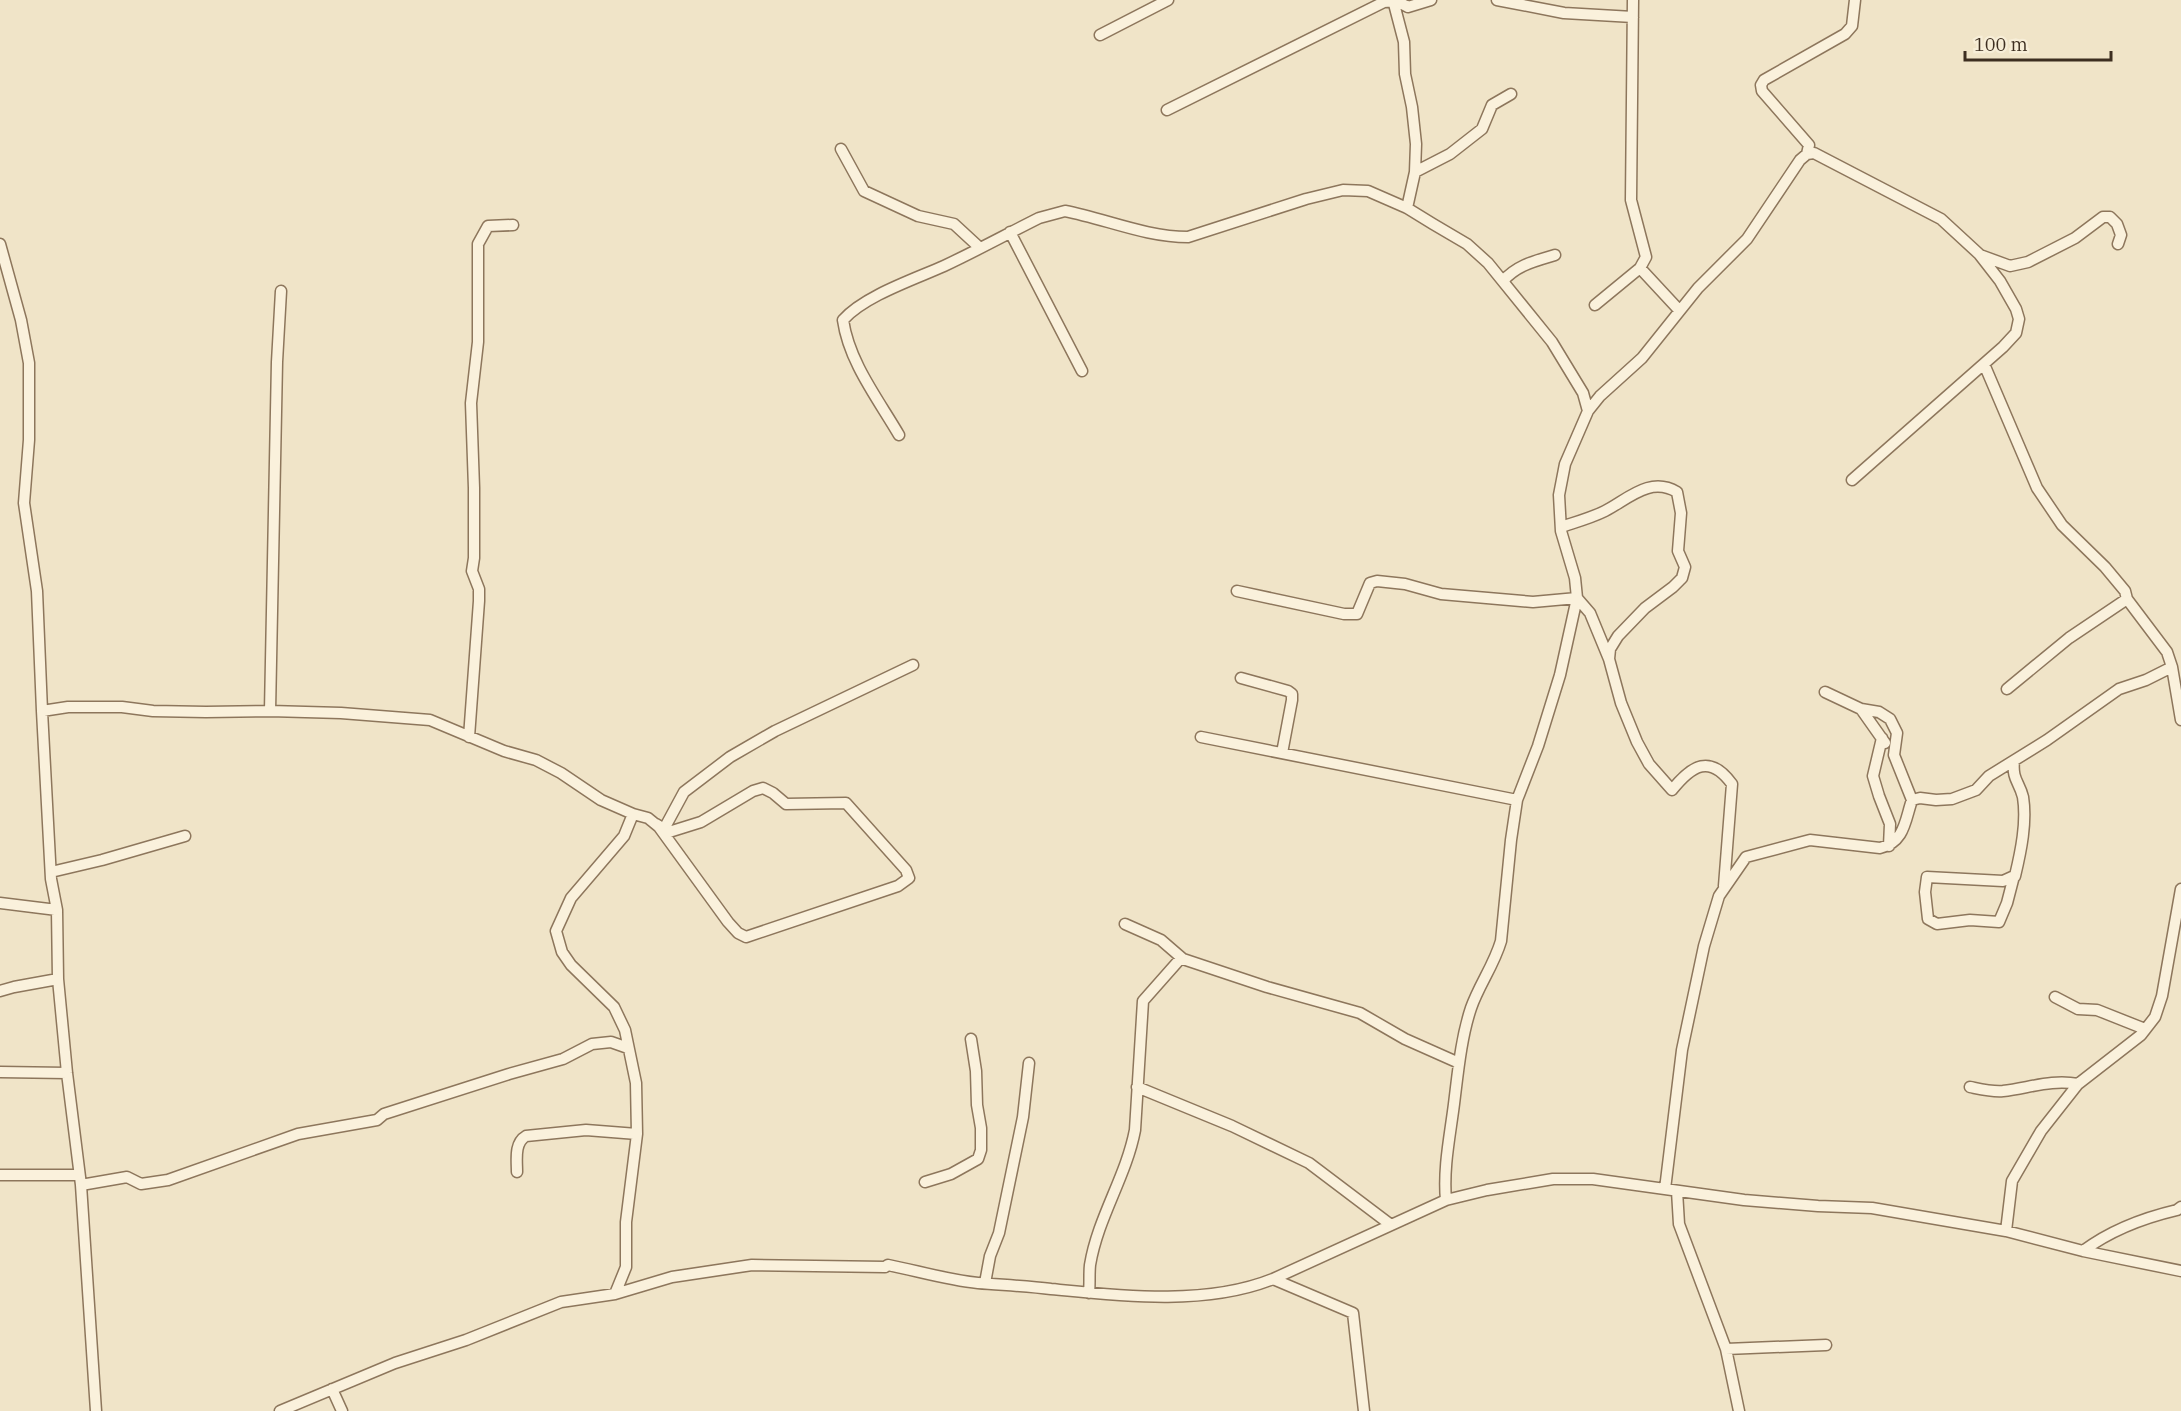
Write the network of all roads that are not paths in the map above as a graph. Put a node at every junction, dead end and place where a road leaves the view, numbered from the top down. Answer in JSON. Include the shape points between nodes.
{"nodes":[{"id":1,"x":1168,"y":0,"type":"edge"},
{"id":2,"x":1393,"y":0,"type":"edge"},
{"id":3,"x":1431,"y":0,"type":"edge"},
{"id":4,"x":1497,"y":0,"type":"edge"},
{"id":5,"x":1633,"y":0,"type":"edge"},
{"id":6,"x":1856,"y":0,"type":"edge"},
{"id":7,"x":1633,"y":17,"type":"junction"},
{"id":8,"x":1100,"y":35,"type":"dead end"},
{"id":9,"x":1511,"y":94,"type":"dead end"},
{"id":10,"x":1167,"y":110,"type":"dead end"},
{"id":11,"x":841,"y":149,"type":"dead end"},
{"id":12,"x":1807,"y":154,"type":"junction"},
{"id":13,"x":1415,"y":172,"type":"junction"},
{"id":14,"x":1407,"y":208,"type":"junction"},
{"id":15,"x":513,"y":225,"type":"dead end"},
{"id":16,"x":1010,"y":232,"type":"junction"},
{"id":17,"x":0,"y":244,"type":"edge"},
{"id":18,"x":2118,"y":244,"type":"dead end"},
{"id":19,"x":980,"y":248,"type":"junction"},
{"id":20,"x":1555,"y":255,"type":"dead end"},
{"id":21,"x":1979,"y":255,"type":"junction"},
{"id":22,"x":1640,"y":268,"type":"junction"},
{"id":23,"x":1503,"y":281,"type":"junction"},
{"id":24,"x":281,"y":291,"type":"dead end"},
{"id":25,"x":1595,"y":305,"type":"dead end"},
{"id":26,"x":1679,"y":310,"type":"junction"},
{"id":27,"x":1984,"y":364,"type":"junction"},
{"id":28,"x":1082,"y":371,"type":"dead end"},
{"id":29,"x":1583,"y":393,"type":"junction"},
{"id":30,"x":1600,"y":396,"type":"junction"},
{"id":31,"x":1588,"y":411,"type":"junction"},
{"id":32,"x":899,"y":435,"type":"dead end"},
{"id":33,"x":1852,"y":480,"type":"dead end"},
{"id":34,"x":1561,"y":527,"type":"junction"},
{"id":35,"x":1236,"y":591,"type":"dead end"},
{"id":36,"x":1577,"y":598,"type":"junction"},
{"id":37,"x":2127,"y":598,"type":"junction"},
{"id":38,"x":1609,"y":659,"type":"junction"},
{"id":39,"x":914,"y":665,"type":"dead end"},
{"id":40,"x":2172,"y":668,"type":"junction"},
{"id":41,"x":1241,"y":678,"type":"dead end"},
{"id":42,"x":2007,"y":688,"type":"dead end"},
{"id":43,"x":1825,"y":692,"type":"dead end"},
{"id":44,"x":2179,"y":698,"type":"edge"},
{"id":45,"x":1861,"y":709,"type":"junction"},
{"id":46,"x":42,"y":711,"type":"junction"},
{"id":47,"x":270,"y":711,"type":"junction"},
{"id":48,"x":2181,"y":720,"type":"edge"},
{"id":49,"x":469,"y":737,"type":"junction"},
{"id":50,"x":1201,"y":737,"type":"dead end"},
{"id":51,"x":1882,"y":738,"type":"junction"},
{"id":52,"x":1282,"y":753,"type":"junction"},
{"id":53,"x":1894,"y":755,"type":"junction"},
{"id":54,"x":2014,"y":761,"type":"junction"},
{"id":55,"x":1517,"y":800,"type":"junction"},
{"id":56,"x":1912,"y":800,"type":"junction"},
{"id":57,"x":633,"y":814,"type":"junction"},
{"id":58,"x":660,"y":826,"type":"junction"},
{"id":59,"x":184,"y":836,"type":"dead end"},
{"id":60,"x":1889,"y":846,"type":"junction"},
{"id":61,"x":1726,"y":854,"type":"junction"},
{"id":62,"x":1746,"y":857,"type":"junction"},
{"id":63,"x":51,"y":872,"type":"junction"},
{"id":64,"x":2014,"y":876,"type":"junction"},
{"id":65,"x":1724,"y":889,"type":"junction"},
{"id":66,"x":2181,"y":889,"type":"edge"},
{"id":67,"x":0,"y":903,"type":"edge"},
{"id":68,"x":57,"y":910,"type":"junction"},
{"id":69,"x":1125,"y":924,"type":"dead end"},
{"id":70,"x":1181,"y":958,"type":"junction"},
{"id":71,"x":58,"y":979,"type":"junction"},
{"id":72,"x":0,"y":991,"type":"edge"},
{"id":73,"x":2055,"y":997,"type":"dead end"},
{"id":74,"x":2145,"y":1029,"type":"junction"},
{"id":75,"x":971,"y":1039,"type":"dead end"},
{"id":76,"x":628,"y":1048,"type":"junction"},
{"id":77,"x":1029,"y":1063,"type":"dead end"},
{"id":78,"x":1460,"y":1063,"type":"junction"},
{"id":79,"x":0,"y":1072,"type":"edge"},
{"id":80,"x":67,"y":1073,"type":"junction"},
{"id":81,"x":2078,"y":1084,"type":"junction"},
{"id":82,"x":1137,"y":1087,"type":"junction"},
{"id":83,"x":1970,"y":1087,"type":"dead end"},
{"id":84,"x":637,"y":1134,"type":"junction"},
{"id":85,"x":517,"y":1172,"type":"dead end"},
{"id":86,"x":0,"y":1174,"type":"edge"},
{"id":87,"x":80,"y":1180,"type":"junction"},
{"id":88,"x":925,"y":1182,"type":"dead end"},
{"id":89,"x":1665,"y":1189,"type":"junction"},
{"id":90,"x":1677,"y":1191,"type":"junction"},
{"id":91,"x":1446,"y":1200,"type":"junction"},
{"id":92,"x":2181,"y":1207,"type":"edge"},
{"id":93,"x":1391,"y":1225,"type":"junction"},
{"id":94,"x":2006,"y":1231,"type":"junction"},
{"id":95,"x":2083,"y":1251,"type":"junction"},
{"id":96,"x":2181,"y":1271,"type":"edge"},
{"id":97,"x":1273,"y":1279,"type":"junction"},
{"id":98,"x":985,"y":1283,"type":"junction"},
{"id":99,"x":1089,"y":1293,"type":"junction"},
{"id":100,"x":615,"y":1294,"type":"junction"},
{"id":101,"x":1826,"y":1345,"type":"dead end"},
{"id":102,"x":1726,"y":1349,"type":"junction"},
{"id":103,"x":332,"y":1389,"type":"junction"},
{"id":104,"x":96,"y":1411,"type":"edge"},
{"id":105,"x":280,"y":1411,"type":"edge"},
{"id":106,"x":342,"y":1411,"type":"edge"},
{"id":107,"x":1364,"y":1411,"type":"edge"},
{"id":108,"x":1739,"y":1411,"type":"edge"}],
"edges":[{"from":1,"to":8,"type":"street"},
{"from":2,"to":3,"type":"street","via":[[1408,7]]},
{"from":2,"to":10,"type":"street"},
{"from":2,"to":13,"type":"street","via":[[1404,42],[1416,144]]},
{"from":4,"to":7,"type":"street","via":[[1564,13]]},
{"from":5,"to":7,"type":"street"},
{"from":6,"to":12,"type":"street","via":[[1852,26],[1845,34],[1761,85],[1809,145]]},
{"from":7,"to":22,"type":"street","via":[[1630,200],[1646,257]]},
{"from":9,"to":13,"type":"street","via":[[1492,105],[1482,129],[1450,154]]},
{"from":11,"to":19,"type":"street","via":[[864,191],[918,216],[954,224]]},
{"from":12,"to":21,"type":"street","via":[[1823,156],[1921,207],[1941,219]]},
{"from":12,"to":26,"type":"street","via":[[1747,239]]},
{"from":13,"to":14,"type":"street"},
{"from":14,"to":16,"type":"street","via":[[1368,191],[1342,190],[1188,237],[1141,231],[1065,211]]},
{"from":14,"to":23,"type":"street","via":[[1467,244]]},
{"from":15,"to":49,"type":"street","via":[[488,226],[478,244],[478,342],[471,403],[472,571],[479,601]]},
{"from":16,"to":19,"type":"street"},
{"from":16,"to":28,"type":"street"},
{"from":17,"to":46,"type":"street","via":[[29,363],[24,503],[37,591]]},
{"from":18,"to":21,"type":"street","via":[[2121,235],[2117,224],[2110,217],[2103,217],[2075,238],[2028,262],[2010,266]]},
{"from":19,"to":32,"type":"street","via":[[886,292],[848,313],[843,320],[846,339],[860,368]]},
{"from":20,"to":23,"type":"street","via":[[1520,267]]},
{"from":21,"to":27,"type":"street","via":[[2000,281],[2019,319],[2016,333]]},
{"from":22,"to":25,"type":"street"},
{"from":22,"to":26,"type":"street"},
{"from":23,"to":29,"type":"street","via":[[1552,342]]},
{"from":24,"to":47,"type":"street","via":[[276,362]]},
{"from":26,"to":30,"type":"street","via":[[1642,358]]},
{"from":27,"to":33,"type":"street"},
{"from":27,"to":37,"type":"street","via":[[2037,488],[2062,525],[2105,567]]},
{"from":29,"to":30,"type":"street"},
{"from":29,"to":31,"type":"street"},
{"from":30,"to":31,"type":"street"},
{"from":31,"to":34,"type":"street","via":[[1565,464],[1559,495]]},
{"from":34,"to":36,"type":"street"},
{"from":34,"to":38,"type":"street","via":[[1593,517],[1657,485],[1677,492],[1681,513],[1678,551],[1685,567],[1682,578],[1618,636]]},
{"from":35,"to":36,"type":"street","via":[[1344,614],[1357,614],[1370,583],[1377,581],[1441,594],[1533,602]]},
{"from":36,"to":38,"type":"street","via":[[1590,613]]},
{"from":36,"to":55,"type":"street","via":[[1560,675]]},
{"from":37,"to":40,"type":"street","via":[[2167,652]]},
{"from":37,"to":42,"type":"street"},
{"from":38,"to":61,"type":"street","via":[[1628,723],[1660,779],[1672,790],[1685,774],[1704,765],[1715,766],[1732,784]]},
{"from":39,"to":58,"type":"street","via":[[774,731],[730,757],[684,792]]},
{"from":40,"to":44,"type":"street"},
{"from":40,"to":54,"type":"street","via":[[2119,689]]},
{"from":41,"to":52,"type":"street","via":[[1292,694]]},
{"from":43,"to":45,"type":"street"},
{"from":44,"to":48,"type":"street"},
{"from":45,"to":51,"type":"street"},
{"from":45,"to":53,"type":"street","via":[[1879,712],[1890,719],[1897,733]]},
{"from":46,"to":47,"type":"street","via":[[90,707]]},
{"from":46,"to":63,"type":"street"},
{"from":47,"to":49,"type":"street","via":[[412,717],[430,720]]},
{"from":49,"to":57,"type":"street","via":[[536,760],[601,800]]},
{"from":50,"to":52,"type":"street"},
{"from":51,"to":53,"type":"street"},
{"from":51,"to":60,"type":"street","via":[[1873,776],[1890,824]]},
{"from":52,"to":55,"type":"street"},
{"from":53,"to":56,"type":"street"},
{"from":54,"to":56,"type":"street","via":[[1989,776],[1976,790],[1952,799]]},
{"from":54,"to":64,"type":"street","via":[[2013,774],[2022,794],[2025,817]]},
{"from":55,"to":78,"type":"street","via":[[1501,941],[1470,1010]]},
{"from":56,"to":60,"type":"street","via":[[1905,828]]},
{"from":57,"to":58,"type":"street"},
{"from":57,"to":76,"type":"street","via":[[624,836],[571,898],[556,931],[571,965],[614,1007]]},
{"from":58,"to":58,"type":"street","via":[[728,922],[746,937],[898,886],[909,878],[846,803],[786,804],[763,788],[701,822],[669,832]]},
{"from":59,"to":63,"type":"street"},
{"from":60,"to":62,"type":"street","via":[[1810,840]]},
{"from":61,"to":62,"type":"street"},
{"from":61,"to":65,"type":"street"},
{"from":62,"to":65,"type":"street"},
{"from":63,"to":68,"type":"street"},
{"from":64,"to":64,"type":"street","via":[[2003,881],[1927,878],[1928,919],[1937,924],[1999,922]]},
{"from":65,"to":89,"type":"street","via":[[1704,946],[1688,1016]]},
{"from":66,"to":74,"type":"street","via":[[2162,996],[2155,1017]]},
{"from":67,"to":68,"type":"street"},
{"from":68,"to":71,"type":"street"},
{"from":69,"to":70,"type":"street","via":[[1161,940]]},
{"from":70,"to":78,"type":"street","via":[[1360,1013]]},
{"from":70,"to":82,"type":"street","via":[[1143,1001]]},
{"from":71,"to":72,"type":"street"},
{"from":71,"to":80,"type":"street"},
{"from":73,"to":74,"type":"street","via":[[2078,1010],[2097,1010]]},
{"from":74,"to":81,"type":"street"},
{"from":75,"to":88,"type":"street","via":[[981,1150],[978,1159],[951,1174]]},
{"from":76,"to":84,"type":"street","via":[[636,1083]]},
{"from":76,"to":87,"type":"street","via":[[611,1042],[592,1044],[563,1059],[384,1114],[376,1120],[298,1134],[168,1179],[141,1184],[127,1177]]},
{"from":77,"to":98,"type":"street","via":[[1023,1117]]},
{"from":78,"to":91,"type":"street","via":[[1444,1180]]},
{"from":79,"to":80,"type":"street"},
{"from":80,"to":87,"type":"street"},
{"from":81,"to":83,"type":"street","via":[[2066,1081],[2001,1091]]},
{"from":81,"to":94,"type":"street","via":[[2041,1131],[2012,1181]]},
{"from":82,"to":93,"type":"street","via":[[1309,1163]]},
{"from":82,"to":99,"type":"street","via":[[1131,1151],[1098,1236],[1090,1265]]},
{"from":84,"to":85,"type":"street","via":[[586,1130],[526,1136],[518,1144]]},
{"from":84,"to":100,"type":"street","via":[[626,1222],[626,1267]]},
{"from":86,"to":87,"type":"street"},
{"from":87,"to":104,"type":"street"},
{"from":89,"to":90,"type":"street"},
{"from":89,"to":91,"type":"street","via":[[1593,1179],[1553,1179]]},
{"from":90,"to":94,"type":"street","via":[[1872,1208]]},
{"from":90,"to":102,"type":"street","via":[[1679,1224]]},
{"from":91,"to":93,"type":"street"},
{"from":92,"to":95,"type":"street","via":[[2125,1226]]},
{"from":93,"to":97,"type":"street"},
{"from":94,"to":95,"type":"street"},
{"from":95,"to":96,"type":"street"},
{"from":97,"to":99,"type":"street","via":[[1252,1287],[1208,1294]]},
{"from":97,"to":107,"type":"street","via":[[1353,1313]]},
{"from":98,"to":99,"type":"street"},
{"from":98,"to":100,"type":"street","via":[[888,1265],[762,1265],[672,1277]]},
{"from":100,"to":103,"type":"street","via":[[561,1302]]},
{"from":101,"to":102,"type":"street"},
{"from":102,"to":108,"type":"street"},
{"from":103,"to":105,"type":"street"},
{"from":103,"to":106,"type":"street"}]}
